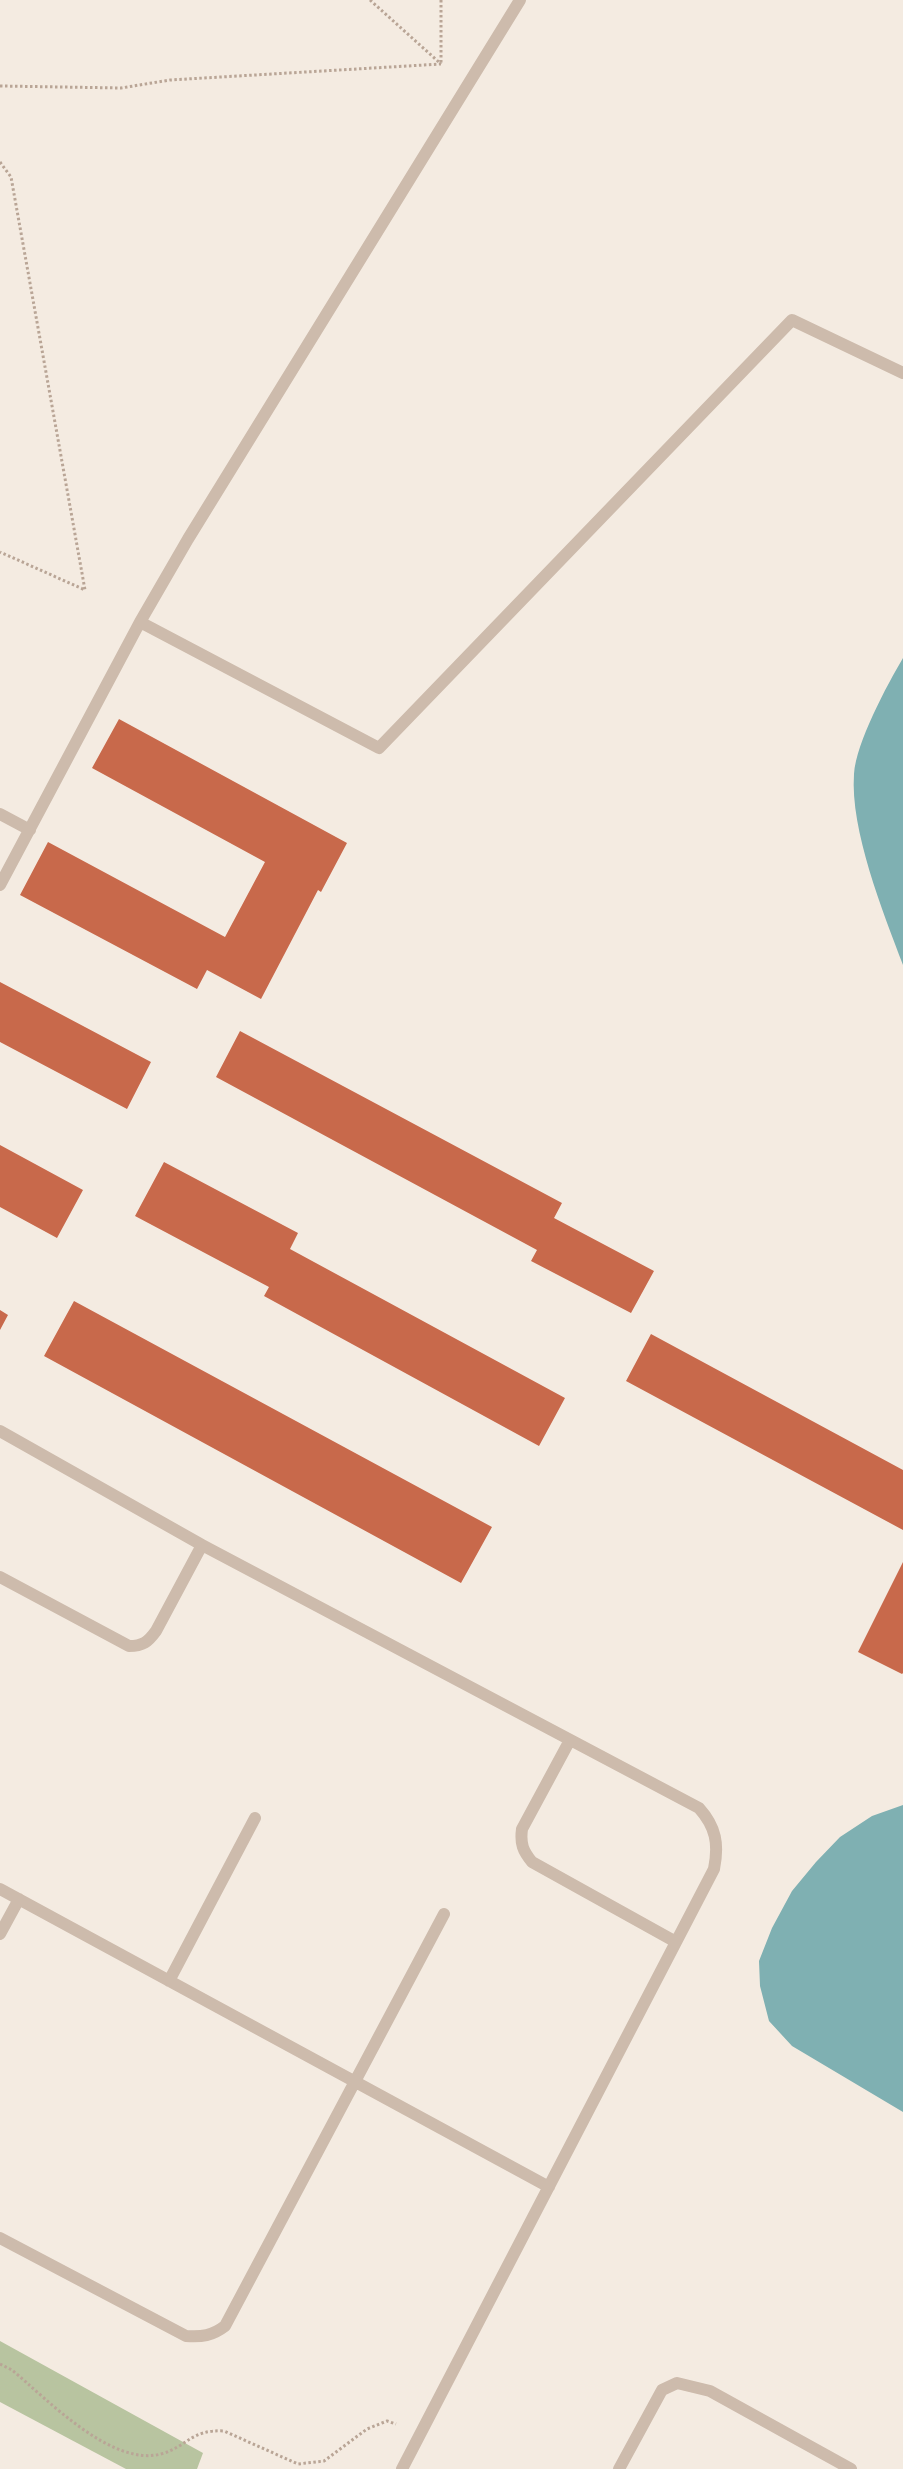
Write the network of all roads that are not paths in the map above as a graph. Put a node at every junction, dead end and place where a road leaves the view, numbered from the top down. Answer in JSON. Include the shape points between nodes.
{"nodes":[{"id":1,"x":520,"y":0,"type":"edge"},
{"id":2,"x":903,"y":373,"type":"edge"},
{"id":3,"x":140,"y":622,"type":"junction"},
{"id":4,"x":0,"y":814,"type":"edge"},
{"id":5,"x":30,"y":830,"type":"junction"},
{"id":6,"x":0,"y":885,"type":"edge"},
{"id":7,"x":0,"y":1431,"type":"edge"},
{"id":8,"x":202,"y":1545,"type":"junction"},
{"id":9,"x":0,"y":1577,"type":"edge"},
{"id":10,"x":570,"y":1740,"type":"junction"},
{"id":11,"x":255,"y":1818,"type":"dead end"},
{"id":12,"x":0,"y":1889,"type":"edge"},
{"id":13,"x":19,"y":1899,"type":"junction"},
{"id":14,"x":444,"y":1914,"type":"dead end"},
{"id":15,"x":0,"y":1934,"type":"edge"},
{"id":16,"x":676,"y":1942,"type":"junction"},
{"id":17,"x":169,"y":1981,"type":"junction"},
{"id":18,"x":355,"y":2082,"type":"junction"},
{"id":19,"x":548,"y":2187,"type":"junction"},
{"id":20,"x":0,"y":2238,"type":"edge"},
{"id":21,"x":402,"y":2469,"type":"edge"},
{"id":22,"x":619,"y":2469,"type":"edge"},
{"id":23,"x":852,"y":2469,"type":"edge"}],
"edges":[{"from":1,"to":3,"type":"street"},
{"from":2,"to":3,"type":"street","via":[[792,320],[379,748]]},
{"from":3,"to":5,"type":"street"},
{"from":4,"to":5,"type":"street"},
{"from":5,"to":6,"type":"street"},
{"from":7,"to":8,"type":"street"},
{"from":8,"to":9,"type":"street","via":[[156,1631],[148,1642],[139,1646],[129,1646]]},
{"from":8,"to":10,"type":"street"},
{"from":10,"to":16,"type":"street","via":[[699,1808],[709,1819],[716,1833],[718,1853],[714,1869]]},
{"from":10,"to":16,"type":"street","via":[[522,1829],[523,1851],[532,1862]]},
{"from":11,"to":17,"type":"street"},
{"from":12,"to":13,"type":"street"},
{"from":13,"to":15,"type":"street"},
{"from":13,"to":17,"type":"street"},
{"from":14,"to":18,"type":"street"},
{"from":16,"to":19,"type":"street"},
{"from":17,"to":18,"type":"street"},
{"from":18,"to":19,"type":"street"},
{"from":18,"to":20,"type":"street","via":[[225,2326],[215,2334],[186,2336]]},
{"from":19,"to":21,"type":"street"},
{"from":22,"to":23,"type":"street","via":[[662,2390],[677,2383],[710,2391]]}]}
